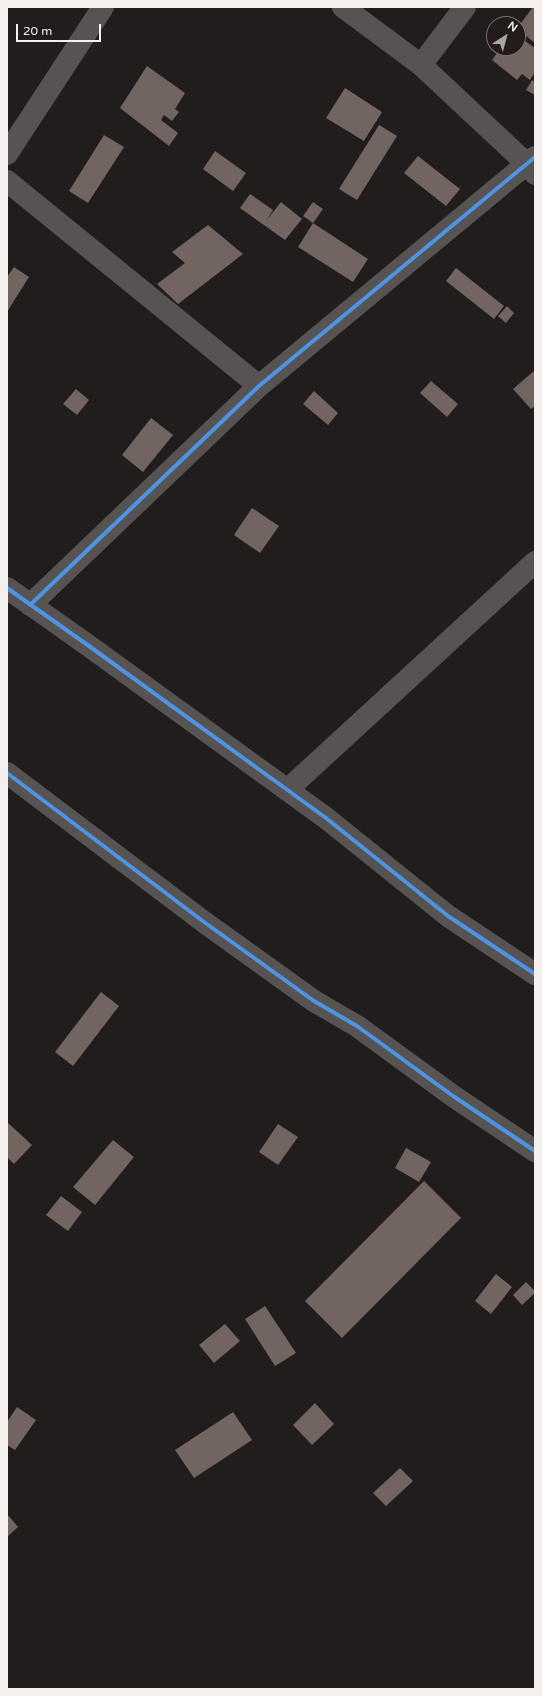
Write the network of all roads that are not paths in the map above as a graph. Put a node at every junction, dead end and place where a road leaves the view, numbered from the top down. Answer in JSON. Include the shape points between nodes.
{"nodes":[{"id":1,"x":103,"y":7,"type":"edge"},
{"id":2,"x":343,"y":7,"type":"edge"},
{"id":3,"x":465,"y":7,"type":"edge"},
{"id":4,"x":421,"y":65,"type":"junction"},
{"id":5,"x":7,"y":154,"type":"edge"},
{"id":6,"x":532,"y":165,"type":"edge"},
{"id":7,"x":7,"y":181,"type":"edge"},
{"id":8,"x":259,"y":386,"type":"junction"},
{"id":9,"x":535,"y":562,"type":"edge"},
{"id":10,"x":7,"y":588,"type":"edge"},
{"id":11,"x":30,"y":605,"type":"junction"},
{"id":12,"x":7,"y":773,"type":"edge"},
{"id":13,"x":287,"y":790,"type":"junction"},
{"id":14,"x":535,"y":974,"type":"edge"},
{"id":15,"x":535,"y":1151,"type":"edge"}],
"edges":[{"from":1,"to":5,"type":"street"},
{"from":2,"to":4,"type":"street"},
{"from":3,"to":4,"type":"street"},
{"from":4,"to":6,"type":"street"},
{"from":6,"to":8,"type":"street"},
{"from":7,"to":8,"type":"street"},
{"from":8,"to":11,"type":"street"},
{"from":9,"to":13,"type":"street"},
{"from":10,"to":11,"type":"street"},
{"from":11,"to":13,"type":"street"},
{"from":12,"to":15,"type":"street","via":[[204,922],[314,1001],[357,1026],[453,1096]]},
{"from":13,"to":14,"type":"street","via":[[448,916]]}]}
